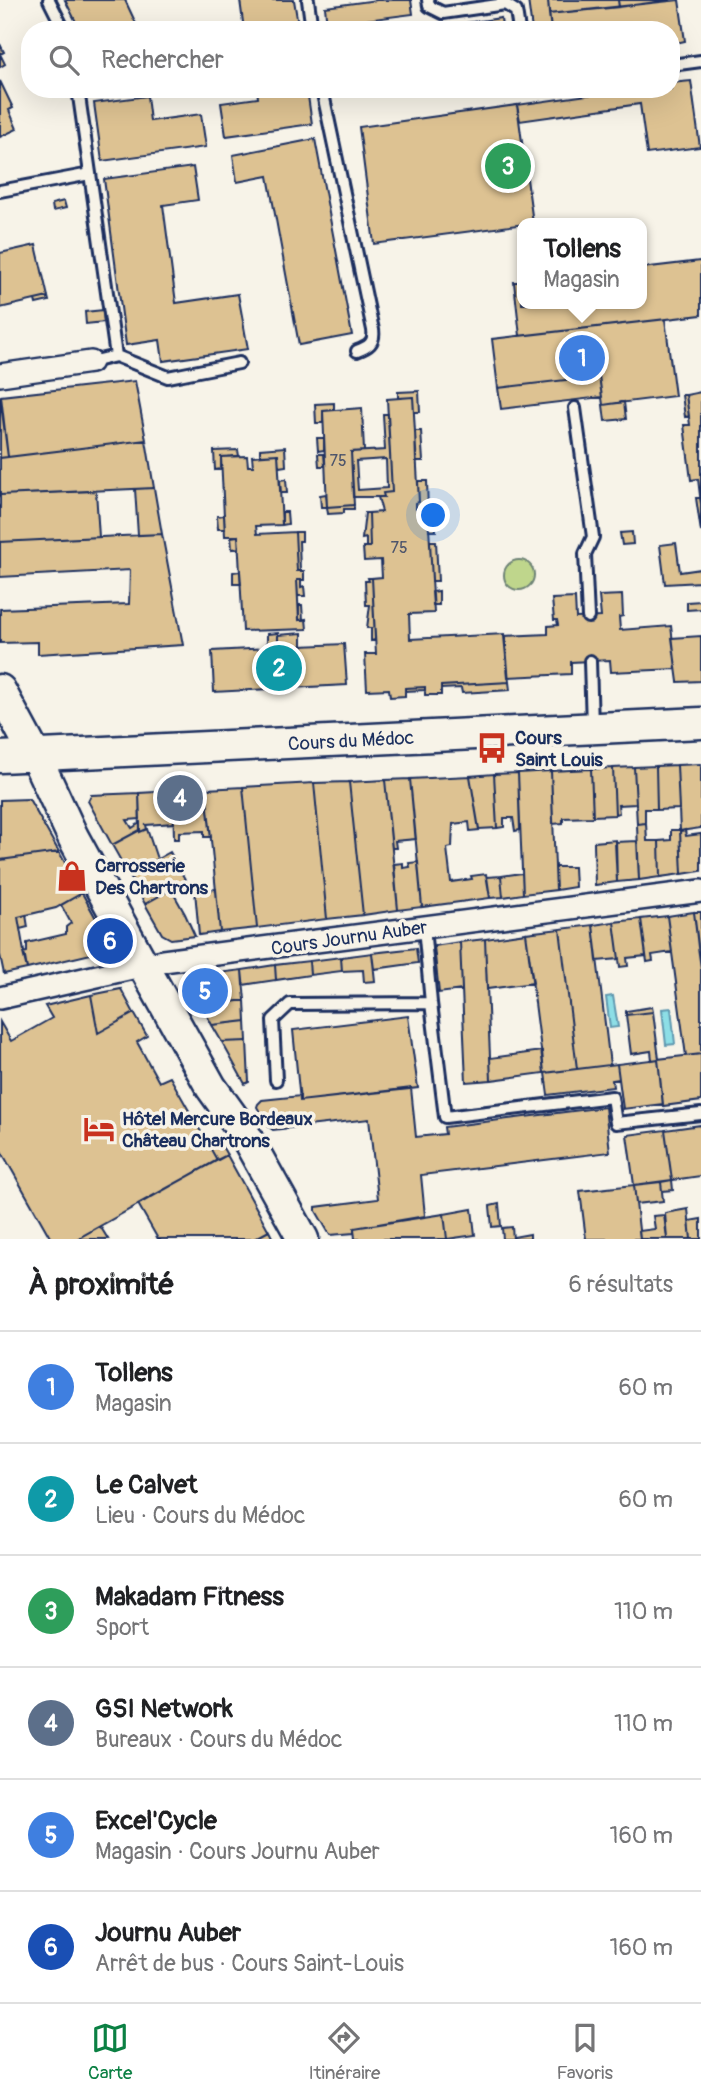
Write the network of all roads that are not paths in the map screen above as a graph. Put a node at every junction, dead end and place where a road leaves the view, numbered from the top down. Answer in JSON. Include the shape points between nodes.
{"nodes":[{"id":1,"x":50,"y":0,"type":"edge"},
{"id":2,"x":308,"y":0,"type":"edge"},
{"id":3,"x":428,"y":0,"type":"edge"},
{"id":4,"x":60,"y":21,"type":"edge"},
{"id":5,"x":311,"y":21,"type":"edge"},
{"id":6,"x":518,"y":21,"type":"edge"},
{"id":7,"x":701,"y":61,"type":"edge"},
{"id":8,"x":680,"y":64,"type":"edge"},
{"id":9,"x":79,"y":98,"type":"edge"},
{"id":10,"x":324,"y":98,"type":"edge"},
{"id":11,"x":90,"y":174,"type":"junction"},
{"id":12,"x":0,"y":191,"type":"edge"},
{"id":13,"x":357,"y":351,"type":"dead end"},
{"id":14,"x":116,"y":356,"type":"junction"},
{"id":15,"x":90,"y":362,"type":"joint"},
{"id":16,"x":239,"y":363,"type":"dead end"},
{"id":17,"x":0,"y":375,"type":"edge"},
{"id":18,"x":575,"y":408,"type":"dead end"},
{"id":19,"x":588,"y":617,"type":"dead end"},
{"id":20,"x":590,"y":661,"type":"dead end"},
{"id":21,"x":0,"y":690,"type":"edge"},
{"id":22,"x":701,"y":723,"type":"edge"},
{"id":23,"x":592,"y":726,"type":"junction"},
{"id":24,"x":35,"y":755,"type":"junction"},
{"id":25,"x":0,"y":757,"type":"edge"},
{"id":26,"x":701,"y":891,"type":"edge"},
{"id":27,"x":424,"y":927,"type":"junction"},
{"id":28,"x":144,"y":965,"type":"junction"},
{"id":29,"x":0,"y":998,"type":"edge"},
{"id":30,"x":431,"y":1003,"type":"junction"},
{"id":31,"x":276,"y":1080,"type":"dead end"},
{"id":32,"x":701,"y":1114,"type":"edge"},
{"id":33,"x":303,"y":1239,"type":"edge"}],
"edges":[{"from":1,"to":4,"type":"lane"},
{"from":2,"to":5,"type":"lane"},
{"from":3,"to":6,"type":"lane","via":[[429,6],[443,13],[505,4],[516,12]]},
{"from":7,"to":8,"type":"lane"},
{"from":9,"to":11,"type":"lane"},
{"from":10,"to":13,"type":"lane","via":[[373,330],[371,344]]},
{"from":11,"to":12,"type":"lane"},
{"from":11,"to":14,"type":"lane"},
{"from":14,"to":15,"type":"lane"},
{"from":14,"to":16,"type":"lane","via":[[168,377]]},
{"from":15,"to":17,"type":"street"},
{"from":18,"to":19,"type":"lane","via":[[593,537],[586,554]]},
{"from":20,"to":23,"type":"lane"},
{"from":21,"to":24,"type":"main road"},
{"from":22,"to":23,"type":"main road","name":"Cours du Médoc"},
{"from":23,"to":24,"type":"main road","name":"Cours du Médoc"},
{"from":24,"to":25,"type":"main road","name":"Cours du Médoc"},
{"from":24,"to":28,"type":"main road","via":[[73,837]]},
{"from":26,"to":27,"type":"street","name":"Cours Journu Auber"},
{"from":27,"to":28,"type":"street","name":"Cours Journu Auber"},
{"from":27,"to":30,"type":"lane"},
{"from":28,"to":29,"type":"street","name":"Cours Journu Auber"},
{"from":28,"to":33,"type":"main road"},
{"from":30,"to":31,"type":"lane","via":[[290,1004],[273,1020]]},
{"from":30,"to":32,"type":"lane","via":[[445,1118],[612,1097],[616,1124]]}]}
